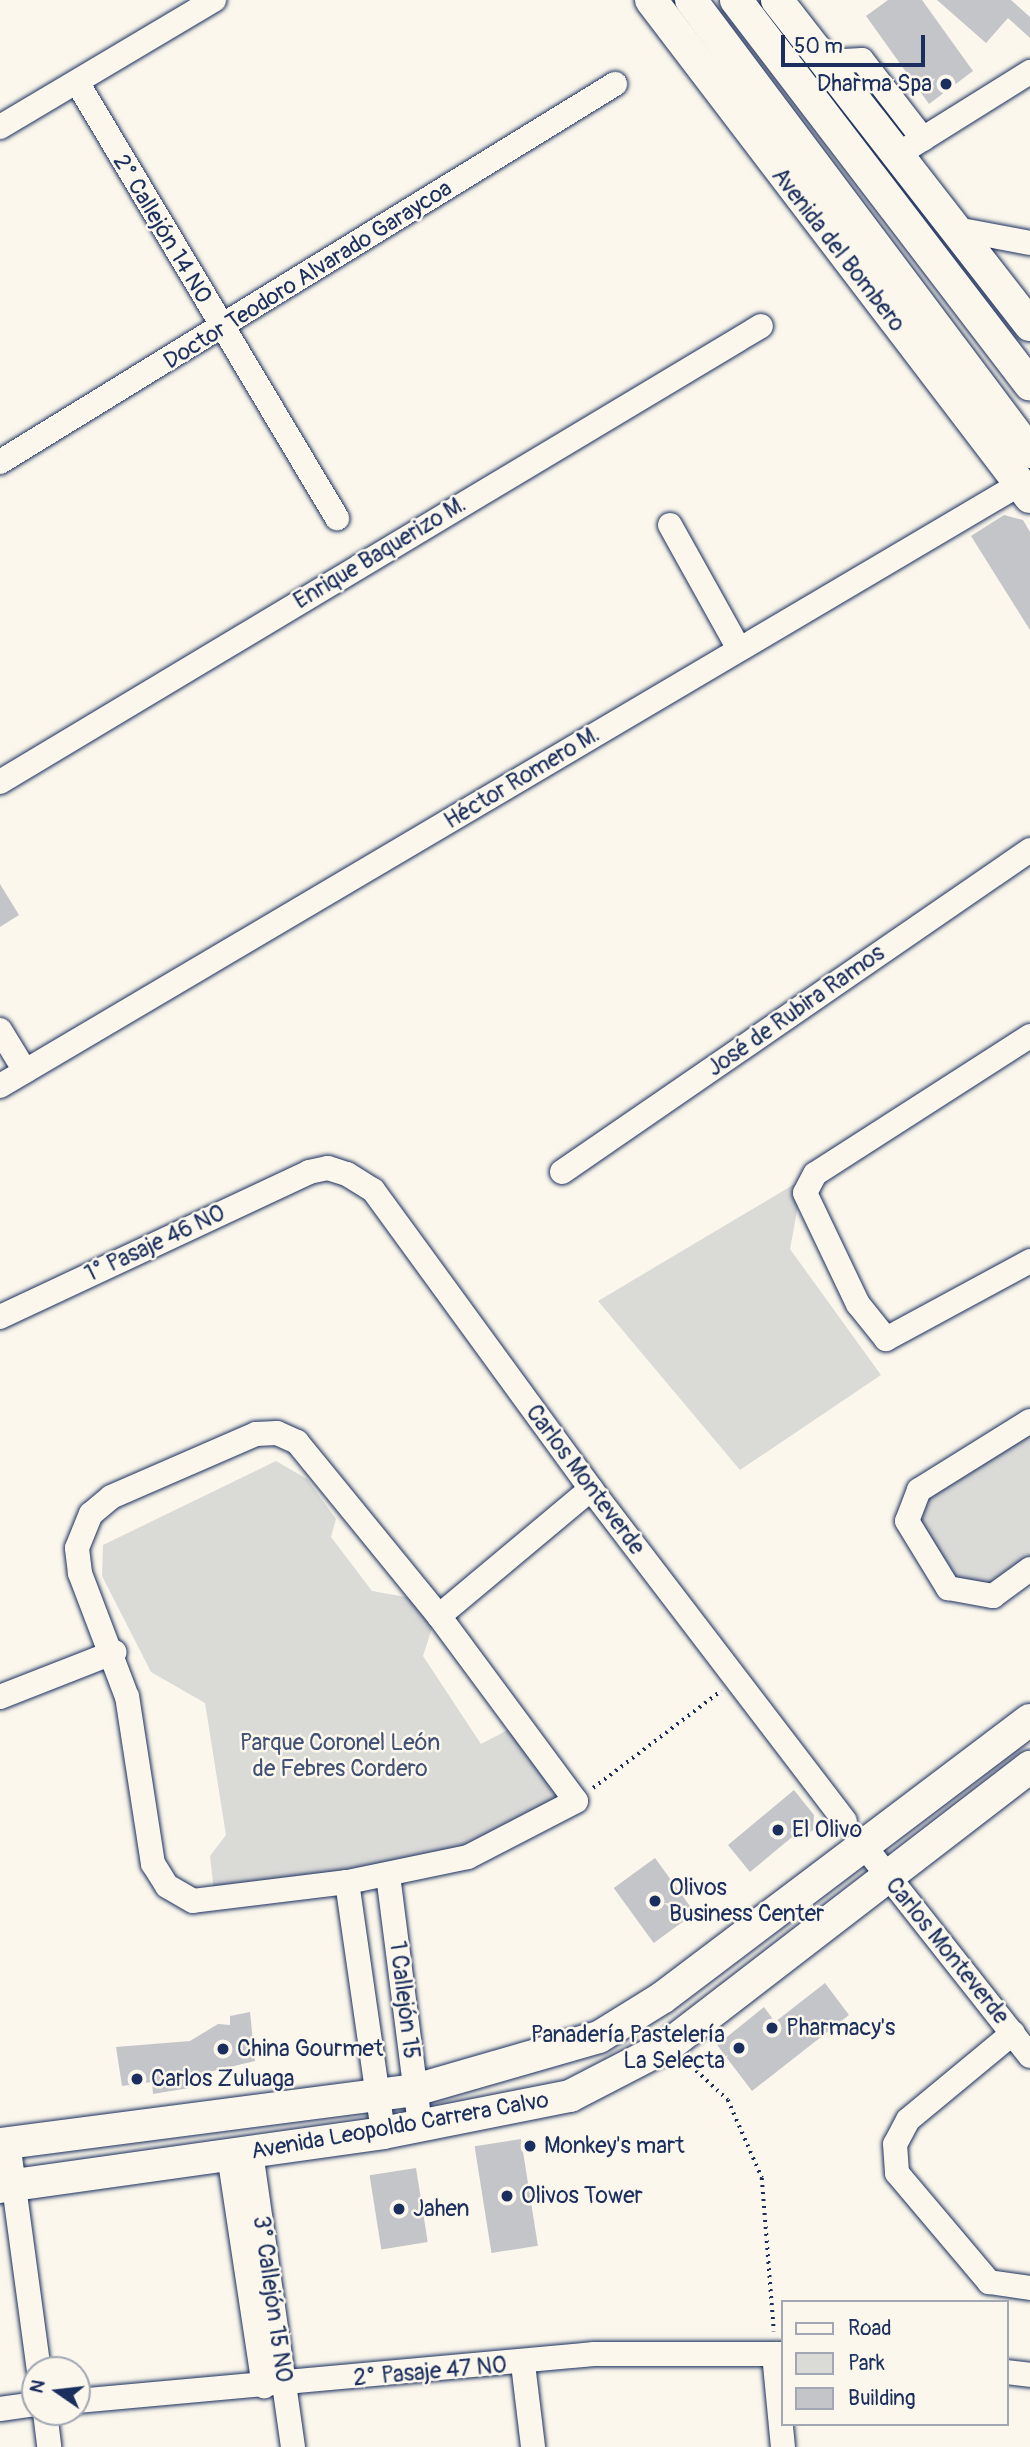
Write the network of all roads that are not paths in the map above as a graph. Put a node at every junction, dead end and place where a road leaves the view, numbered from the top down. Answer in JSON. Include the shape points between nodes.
{"nodes":[{"id":1,"x":214,"y":0,"type":"edge"},
{"id":2,"x":651,"y":0,"type":"edge"},
{"id":3,"x":691,"y":0,"type":"edge"},
{"id":4,"x":736,"y":0,"type":"edge"},
{"id":5,"x":777,"y":0,"type":"edge"},
{"id":6,"x":1030,"y":72,"type":"edge"},
{"id":7,"x":77,"y":82,"type":"junction"},
{"id":8,"x":615,"y":84,"type":"dead end"},
{"id":9,"x":0,"y":127,"type":"edge"},
{"id":10,"x":910,"y":147,"type":"junction"},
{"id":11,"x":956,"y":229,"type":"junction"},
{"id":12,"x":1024,"y":236,"type":"edge"},
{"id":13,"x":1030,"y":325,"type":"edge"},
{"id":14,"x":761,"y":326,"type":"dead end"},
{"id":15,"x":222,"y":330,"type":"junction"},
{"id":16,"x":1030,"y":385,"type":"edge"},
{"id":17,"x":1030,"y":452,"type":"edge"},
{"id":18,"x":0,"y":462,"type":"edge"},
{"id":19,"x":1025,"y":490,"type":"edge"},
{"id":20,"x":337,"y":518,"type":"dead end"},
{"id":21,"x":670,"y":525,"type":"dead end"},
{"id":22,"x":739,"y":649,"type":"junction"},
{"id":23,"x":0,"y":782,"type":"edge"},
{"id":24,"x":1030,"y":850,"type":"edge"},
{"id":25,"x":0,"y":1030,"type":"edge"},
{"id":26,"x":1030,"y":1036,"type":"edge"},
{"id":27,"x":8,"y":1078,"type":"edge"},
{"id":28,"x":309,"y":1172,"type":"joint"},
{"id":29,"x":562,"y":1172,"type":"dead end"},
{"id":30,"x":1030,"y":1261,"type":"edge"},
{"id":31,"x":0,"y":1317,"type":"edge"},
{"id":32,"x":1030,"y":1421,"type":"edge"},
{"id":33,"x":591,"y":1489,"type":"junction"},
{"id":34,"x":1030,"y":1569,"type":"edge"},
{"id":35,"x":439,"y":1616,"type":"junction"},
{"id":36,"x":114,"y":1653,"type":"junction"},
{"id":37,"x":0,"y":1697,"type":"edge"},
{"id":38,"x":1030,"y":1720,"type":"edge"},
{"id":39,"x":1030,"y":1767,"type":"edge"},
{"id":40,"x":845,"y":1821,"type":"dead end"},
{"id":41,"x":865,"y":1847,"type":"junction"},
{"id":42,"x":388,"y":1875,"type":"junction"},
{"id":43,"x":887,"y":1877,"type":"junction"},
{"id":44,"x":347,"y":1882,"type":"junction"},
{"id":45,"x":1013,"y":2033,"type":"junction"},
{"id":46,"x":1030,"y":2056,"type":"edge"},
{"id":47,"x":415,"y":2090,"type":"junction"},
{"id":48,"x":377,"y":2096,"type":"junction"},
{"id":49,"x":420,"y":2126,"type":"junction"},
{"id":50,"x":383,"y":2133,"type":"junction"},
{"id":51,"x":4,"y":2143,"type":"edge"},
{"id":52,"x":240,"y":2153,"type":"junction"},
{"id":53,"x":7,"y":2186,"type":"edge"},
{"id":54,"x":1030,"y":2288,"type":"edge"},
{"id":55,"x":779,"y":2354,"type":"edge"},
{"id":56,"x":37,"y":2356,"type":"edge"},
{"id":57,"x":523,"y":2364,"type":"junction"},
{"id":58,"x":1009,"y":2372,"type":"edge"},
{"id":59,"x":1030,"y":2375,"type":"edge"},
{"id":60,"x":274,"y":2386,"type":"junction"},
{"id":61,"x":91,"y":2400,"type":"edge"},
{"id":62,"x":21,"y":2406,"type":"edge"},
{"id":63,"x":0,"y":2409,"type":"edge"},
{"id":64,"x":782,"y":2424,"type":"edge"},
{"id":65,"x":47,"y":2426,"type":"edge"},
{"id":66,"x":782,"y":2426,"type":"edge"},
{"id":67,"x":49,"y":2447,"type":"edge"},
{"id":68,"x":293,"y":2447,"type":"edge"},
{"id":69,"x":533,"y":2447,"type":"edge"},
{"id":70,"x":783,"y":2447,"type":"edge"}],
"edges":[{"from":1,"to":7,"type":"street"},
{"from":2,"to":19,"type":"main road","name":"Avenida del Bombero"},
{"from":3,"to":17,"type":"main road","name":"Avenida del Bombero"},
{"from":4,"to":16,"type":"main road"},
{"from":5,"to":10,"type":"main road","via":[[825,62]]},
{"from":6,"to":10,"type":"street"},
{"from":7,"to":9,"type":"street"},
{"from":7,"to":15,"type":"street","name":"2° Callejón 14 NO"},
{"from":8,"to":15,"type":"street","name":"Doctor Teodoro Alvarado Garaycoa"},
{"from":10,"to":11,"type":"main road"},
{"from":11,"to":12,"type":"street"},
{"from":11,"to":13,"type":"main road"},
{"from":14,"to":23,"type":"street","name":"Enrique Baquerizo M."},
{"from":15,"to":18,"type":"street","name":"Doctor Teodoro Alvarado Garaycoa"},
{"from":15,"to":20,"type":"street","name":"2° Callejón 14 NO"},
{"from":19,"to":22,"type":"street","name":"Héctor Romero M."},
{"from":21,"to":22,"type":"street"},
{"from":22,"to":27,"type":"street","name":"Héctor Romero M."},
{"from":24,"to":29,"type":"street","name":"José de Rubira Ramos"},
{"from":25,"to":27,"type":"street"},
{"from":26,"to":30,"type":"street","via":[[815,1174],[805,1193],[858,1304],[886,1339]]},
{"from":28,"to":31,"type":"street","name":"1° Pasaje 46 NO"},
{"from":28,"to":33,"type":"street","name":"Carlos Monteverde","via":[[328,1168],[373,1190]]},
{"from":32,"to":34,"type":"street","via":[[919,1490],[907,1521],[948,1588],[993,1596]]},
{"from":33,"to":35,"type":"street"},
{"from":33,"to":40,"type":"street","name":"Carlos Monteverde"},
{"from":35,"to":36,"type":"street","via":[[297,1442],[276,1433],[256,1434],[111,1497],[91,1514],[77,1548],[80,1573]]},
{"from":35,"to":42,"type":"street","via":[[576,1801],[468,1857]]},
{"from":36,"to":37,"type":"street"},
{"from":36,"to":44,"type":"street","via":[[153,1864],[167,1886],[208,1902]]},
{"from":38,"to":41,"type":"main road","name":"Avenida Leopoldo Carrera Calvo"},
{"from":39,"to":43,"type":"main road","name":"Avenida Leopoldo Carrera Calvo"},
{"from":41,"to":43,"type":"street","name":"Carlos Monteverde"},
{"from":41,"to":47,"type":"main road","name":"Avenida Leopoldo Carrera Calvo","via":[[662,1998],[599,2037]]},
{"from":42,"to":44,"type":"street"},
{"from":42,"to":47,"type":"street","name":"1 Callejón 15"},
{"from":43,"to":45,"type":"street","name":"Carlos Monteverde"},
{"from":43,"to":49,"type":"main road","name":"Avenida Leopoldo Carrera Calvo","via":[[669,2045],[570,2096]]},
{"from":44,"to":48,"type":"street","name":"1 Callejón 15"},
{"from":45,"to":46,"type":"street","name":"Carlos Monteverde"},
{"from":45,"to":54,"type":"street","via":[[908,2120],[895,2144],[897,2173],[989,2282]]},
{"from":47,"to":48,"type":"main road","name":"Avenida Leopoldo Carrera Calvo"},
{"from":47,"to":49,"type":"street","name":"1 Callejón 15"},
{"from":48,"to":50,"type":"street","name":"1 Callejón 15"},
{"from":48,"to":51,"type":"main road","name":"Avenida Leopoldo Carrera Calvo"},
{"from":49,"to":50,"type":"main road","name":"Avenida Leopoldo Carrera Calvo"},
{"from":50,"to":52,"type":"main road","name":"Avenida Leopoldo Carrera Calvo"},
{"from":51,"to":53,"type":"street"},
{"from":52,"to":53,"type":"main road","name":"Avenida Leopoldo Carrera Calvo"},
{"from":52,"to":60,"type":"street","name":"3° Callejón 15 NO"},
{"from":53,"to":56,"type":"street"},
{"from":55,"to":57,"type":"street","name":"2° Pasaje 47 NO","via":[[594,2354]]},
{"from":55,"to":64,"type":"street"},
{"from":57,"to":60,"type":"street","name":"2° Pasaje 47 NO"},
{"from":57,"to":69,"type":"street"},
{"from":58,"to":59,"type":"street"},
{"from":60,"to":61,"type":"street","name":"2° Pasaje 47 NO"},
{"from":60,"to":68,"type":"street","name":"3° Callejón 15 NO"},
{"from":62,"to":63,"type":"street"},
{"from":65,"to":67,"type":"street"},
{"from":66,"to":70,"type":"street"}]}
